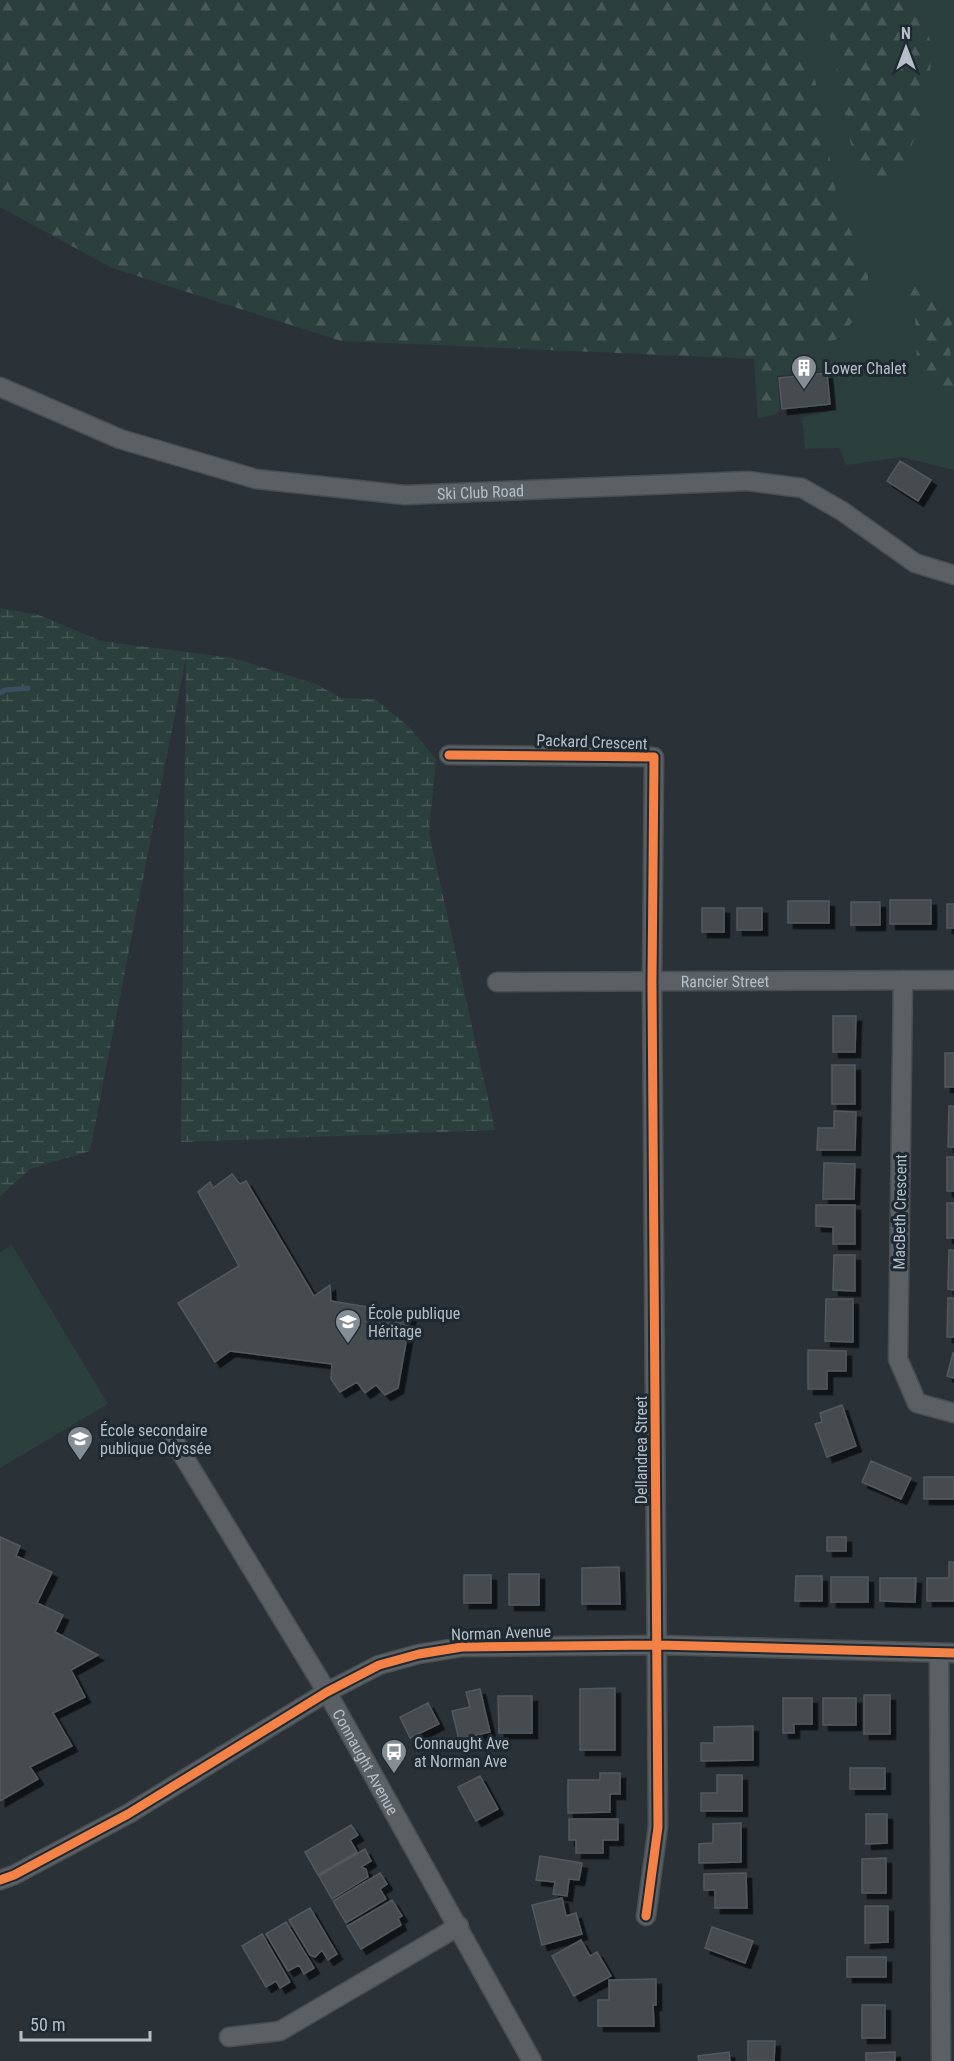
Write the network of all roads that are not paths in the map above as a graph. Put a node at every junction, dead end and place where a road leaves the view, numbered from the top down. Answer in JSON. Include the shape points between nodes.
{"nodes":[{"id":1,"x":0,"y":387,"type":"edge"},
{"id":2,"x":954,"y":575,"type":"edge"},
{"id":3,"x":449,"y":754,"type":"dead end"},
{"id":4,"x":903,"y":980,"type":"junction"},
{"id":5,"x":954,"y":980,"type":"edge"},
{"id":6,"x":496,"y":982,"type":"dead end"},
{"id":7,"x":652,"y":983,"type":"junction"},
{"id":8,"x":954,"y":1413,"type":"edge"},
{"id":9,"x":173,"y":1438,"type":"dead end"},
{"id":10,"x":658,"y":1645,"type":"junction"},
{"id":11,"x":946,"y":1653,"type":"edge"},
{"id":12,"x":327,"y":1692,"type":"junction"},
{"id":13,"x":0,"y":1881,"type":"edge"},
{"id":14,"x":948,"y":1890,"type":"edge"},
{"id":15,"x":646,"y":1916,"type":"dead end"},
{"id":16,"x":459,"y":1926,"type":"junction"},
{"id":17,"x":229,"y":2037,"type":"dead end"},
{"id":18,"x":532,"y":2061,"type":"edge"},
{"id":19,"x":941,"y":2061,"type":"edge"}],
"edges":[{"from":1,"to":2,"type":"street","name":"Ski Club Road","via":[[120,439],[256,479],[405,495],[748,481],[802,488],[915,563]]},
{"from":3,"to":7,"type":"street","name":"Packard Crescent","via":[[654,756]]},
{"from":4,"to":5,"type":"street","name":"Rancier Street"},
{"from":4,"to":7,"type":"street","name":"Rancier Street"},
{"from":4,"to":8,"type":"street","name":"MacBeth Crescent","via":[[898,1359],[917,1403]]},
{"from":6,"to":7,"type":"street","name":"Rancier Street"},
{"from":7,"to":10,"type":"street","name":"Dellandrea Street"},
{"from":9,"to":12,"type":"street","name":"Connaught Avenue"},
{"from":10,"to":11,"type":"street","name":"Norman Avenue"},
{"from":10,"to":12,"type":"street","name":"Norman Avenue","via":[[451,1649],[379,1665]]},
{"from":10,"to":15,"type":"street","name":"Dellandrea Street","via":[[658,1827]]},
{"from":11,"to":14,"type":"street"},
{"from":12,"to":13,"type":"street","name":"Norman Avenue","via":[[128,1814]]},
{"from":12,"to":16,"type":"street","name":"Connaught Avenue"},
{"from":14,"to":19,"type":"street"},
{"from":16,"to":17,"type":"street","via":[[280,2031]]},
{"from":16,"to":18,"type":"street","name":"Connaught Avenue"}]}
